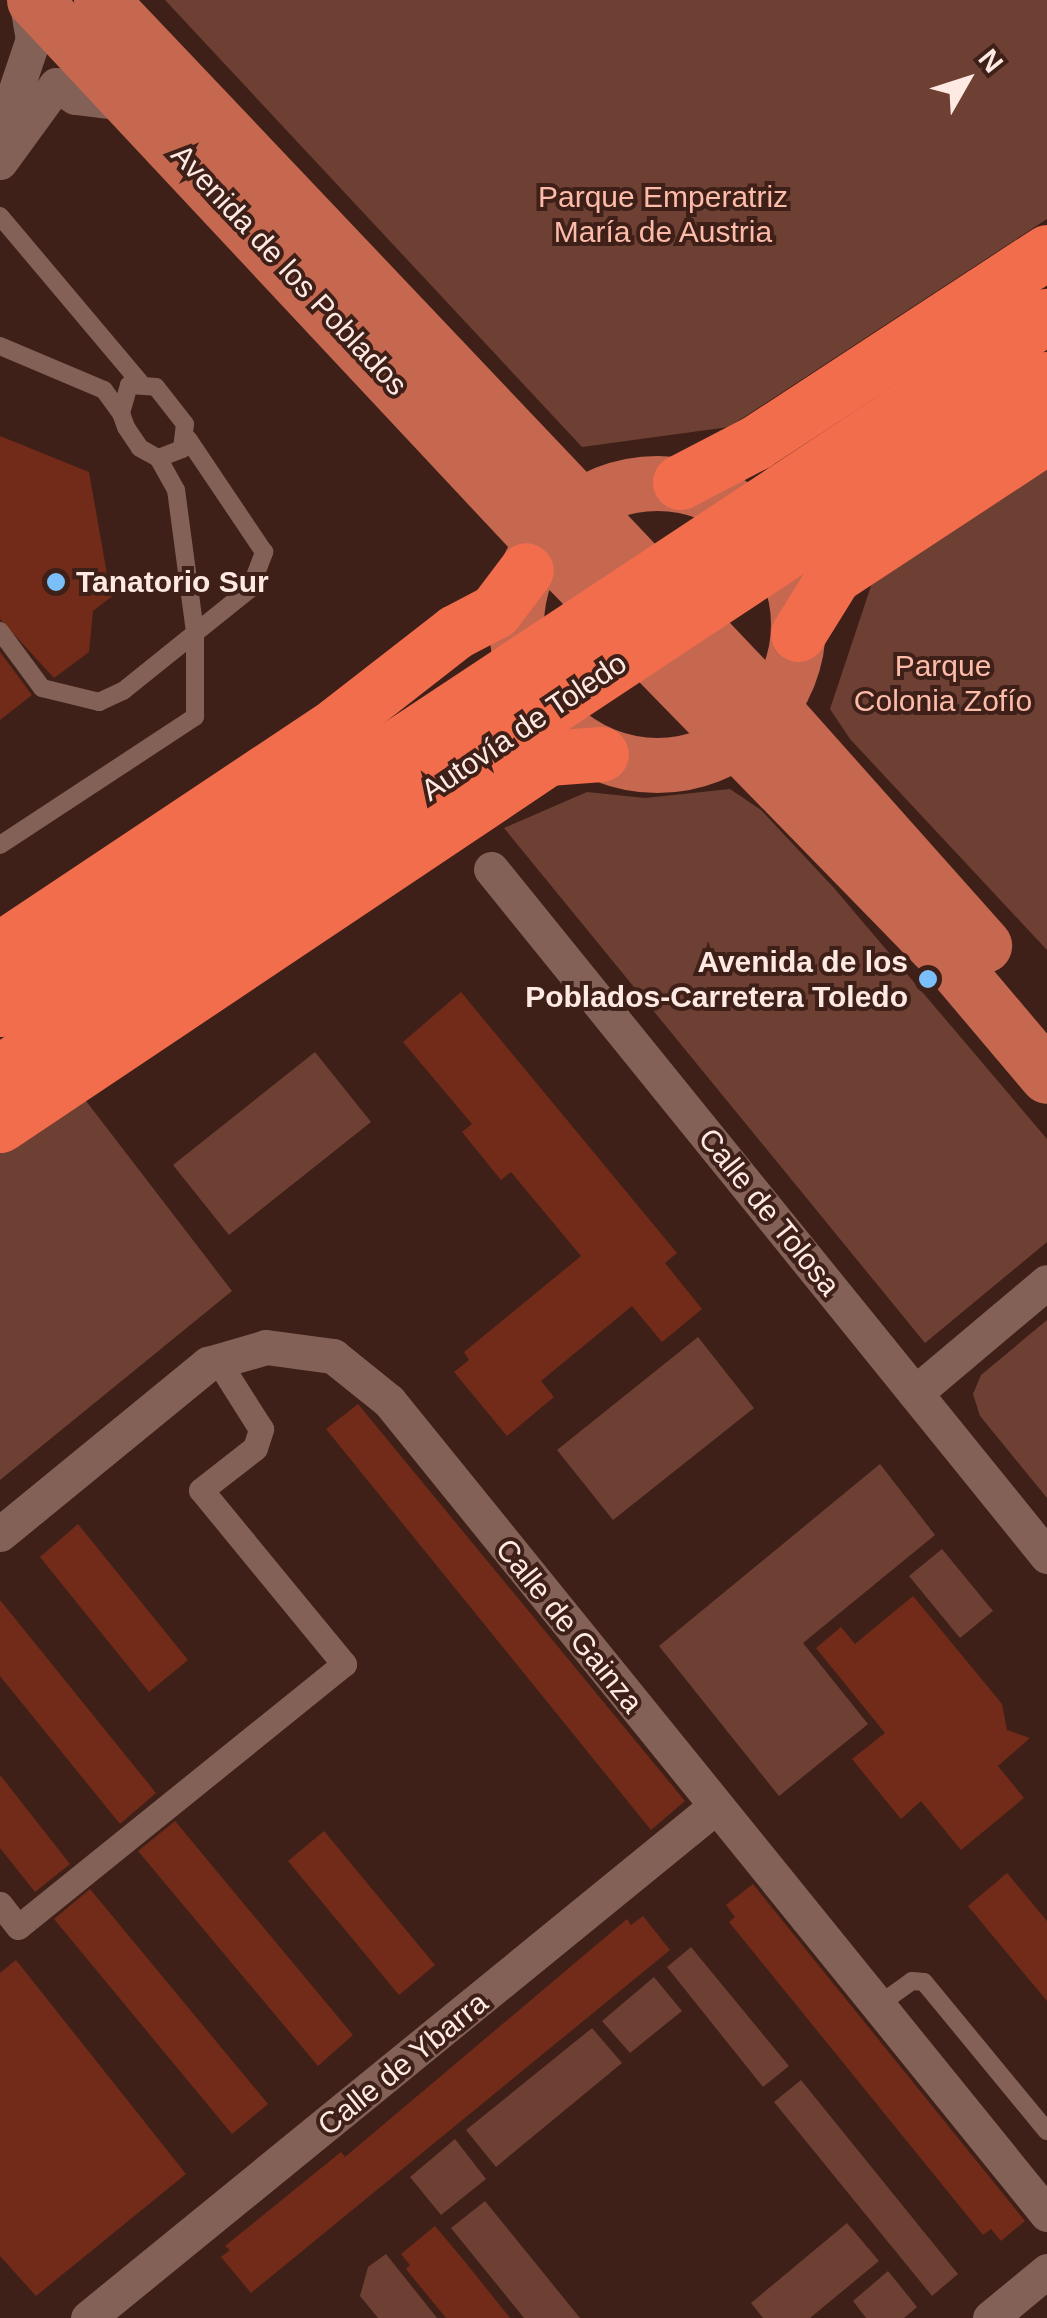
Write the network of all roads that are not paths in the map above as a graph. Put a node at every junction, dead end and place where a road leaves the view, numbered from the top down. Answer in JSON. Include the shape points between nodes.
{"nodes":[{"id":1,"x":26,"y":0,"type":"edge"},
{"id":2,"x":34,"y":0,"type":"edge"},
{"id":3,"x":102,"y":3,"type":"edge"},
{"id":4,"x":133,"y":104,"type":"junction"},
{"id":5,"x":0,"y":137,"type":"edge"},
{"id":6,"x":0,"y":162,"type":"edge"},
{"id":7,"x":0,"y":216,"type":"edge"},
{"id":8,"x":1047,"y":252,"type":"edge"},
{"id":9,"x":1047,"y":316,"type":"edge"},
{"id":10,"x":0,"y":346,"type":"edge"},
{"id":11,"x":1047,"y":378,"type":"edge"},
{"id":12,"x":140,"y":382,"type":"junction"},
{"id":13,"x":121,"y":413,"type":"junction"},
{"id":14,"x":1047,"y":436,"type":"edge"},
{"id":15,"x":188,"y":439,"type":"junction"},
{"id":16,"x":158,"y":458,"type":"junction"},
{"id":17,"x":680,"y":482,"type":"junction"},
{"id":18,"x":812,"y":504,"type":"junction"},
{"id":19,"x":549,"y":539,"type":"junction"},
{"id":20,"x":0,"y":631,"type":"edge"},
{"id":21,"x":196,"y":632,"type":"junction"},
{"id":22,"x":798,"y":634,"type":"junction"},
{"id":23,"x":755,"y":724,"type":"junction"},
{"id":24,"x":600,"y":754,"type":"junction"},
{"id":25,"x":0,"y":845,"type":"edge"},
{"id":26,"x":491,"y":869,"type":"dead end"},
{"id":27,"x":0,"y":949,"type":"edge"},
{"id":28,"x":0,"y":1008,"type":"edge"},
{"id":29,"x":1047,"y":1020,"type":"edge"},
{"id":30,"x":0,"y":1072,"type":"edge"},
{"id":31,"x":1047,"y":1076,"type":"edge"},
{"id":32,"x":0,"y":1126,"type":"edge"},
{"id":33,"x":1047,"y":1282,"type":"edge"},
{"id":34,"x":218,"y":1361,"type":"junction"},
{"id":35,"x":914,"y":1393,"type":"junction"},
{"id":36,"x":0,"y":1534,"type":"edge"},
{"id":37,"x":1047,"y":1556,"type":"edge"},
{"id":38,"x":715,"y":1807,"type":"junction"},
{"id":39,"x":0,"y":1904,"type":"edge"},
{"id":40,"x":877,"y":2006,"type":"junction"},
{"id":41,"x":1047,"y":2131,"type":"edge"},
{"id":42,"x":1047,"y":2214,"type":"edge"},
{"id":43,"x":1047,"y":2271,"type":"edge"},
{"id":44,"x":88,"y":2318,"type":"edge"},
{"id":45,"x":990,"y":2318,"type":"edge"}],
"edges":[{"from":1,"to":5,"type":"street","via":[[33,39]]},
{"from":2,"to":4,"type":"main road","name":"Avenida de los Poblados"},
{"from":3,"to":19,"type":"main road","name":"Avenida de los Poblados"},
{"from":4,"to":6,"type":"street","via":[[75,96],[56,85]]},
{"from":4,"to":19,"type":"main road","name":"Avenida de los Poblados"},
{"from":7,"to":12,"type":"lane"},
{"from":8,"to":17,"type":"highway","via":[[755,443]]},
{"from":9,"to":18,"type":"highway","name":"Autovía de Toledo"},
{"from":10,"to":13,"type":"lane","via":[[104,390]]},
{"from":11,"to":18,"type":"highway","name":"Autovía de Toledo"},
{"from":12,"to":13,"type":"lane","via":[[129,384]]},
{"from":12,"to":15,"type":"lane","via":[[171,403]]},
{"from":13,"to":16,"type":"lane","via":[[140,448]]},
{"from":14,"to":22,"type":"highway","via":[[834,576]]},
{"from":15,"to":16,"type":"lane","via":[[171,457]]},
{"from":15,"to":21,"type":"lane","via":[[264,552],[250,589]]},
{"from":16,"to":21,"type":"lane","via":[[176,490]]},
{"from":17,"to":19,"type":"main road","via":[[642,482]]},
{"from":17,"to":22,"type":"main road","via":[[732,505],[776,549],[790,577]]},
{"from":18,"to":28,"type":"highway","name":"Autovía de Toledo","via":[[469,699]]},
{"from":18,"to":30,"type":"highway","name":"Autovía de Toledo","via":[[500,744]]},
{"from":19,"to":23,"type":"main road","name":"Avenida de los Poblados"},
{"from":19,"to":24,"type":"main road","via":[[516,617],[521,662],[544,709]]},
{"from":19,"to":27,"type":"highway","via":[[494,611]]},
{"from":20,"to":21,"type":"lane","via":[[42,688],[100,702]]},
{"from":21,"to":25,"type":"lane","via":[[196,717]]},
{"from":22,"to":23,"type":"main road","via":[[790,672]]},
{"from":23,"to":24,"type":"main road","via":[[682,764],[655,766]]},
{"from":23,"to":29,"type":"main road","name":"Avenida de los Poblados"},
{"from":23,"to":31,"type":"main road","name":"Avenida de los Poblados"},
{"from":24,"to":32,"type":"highway","via":[[548,758]]},
{"from":26,"to":35,"type":"street","name":"Calle de Tolosa"},
{"from":33,"to":35,"type":"street"},
{"from":34,"to":36,"type":"street","name":"Calle de Gainza"},
{"from":34,"to":38,"type":"street","name":"Calle de Gainza","via":[[266,1347],[304,1348],[333,1356],[364,1377]]},
{"from":34,"to":39,"type":"street","via":[[261,1429],[256,1448],[202,1490],[344,1664],[18,1926]]},
{"from":35,"to":37,"type":"street","name":"Calle de Tolosa"},
{"from":38,"to":40,"type":"street","name":"Calle de Gainza"},
{"from":38,"to":44,"type":"street","name":"Calle de Ybarra"},
{"from":40,"to":41,"type":"lane","via":[[921,1980]]},
{"from":40,"to":42,"type":"street","name":"Calle de Gainza"},
{"from":43,"to":45,"type":"street"}]}
